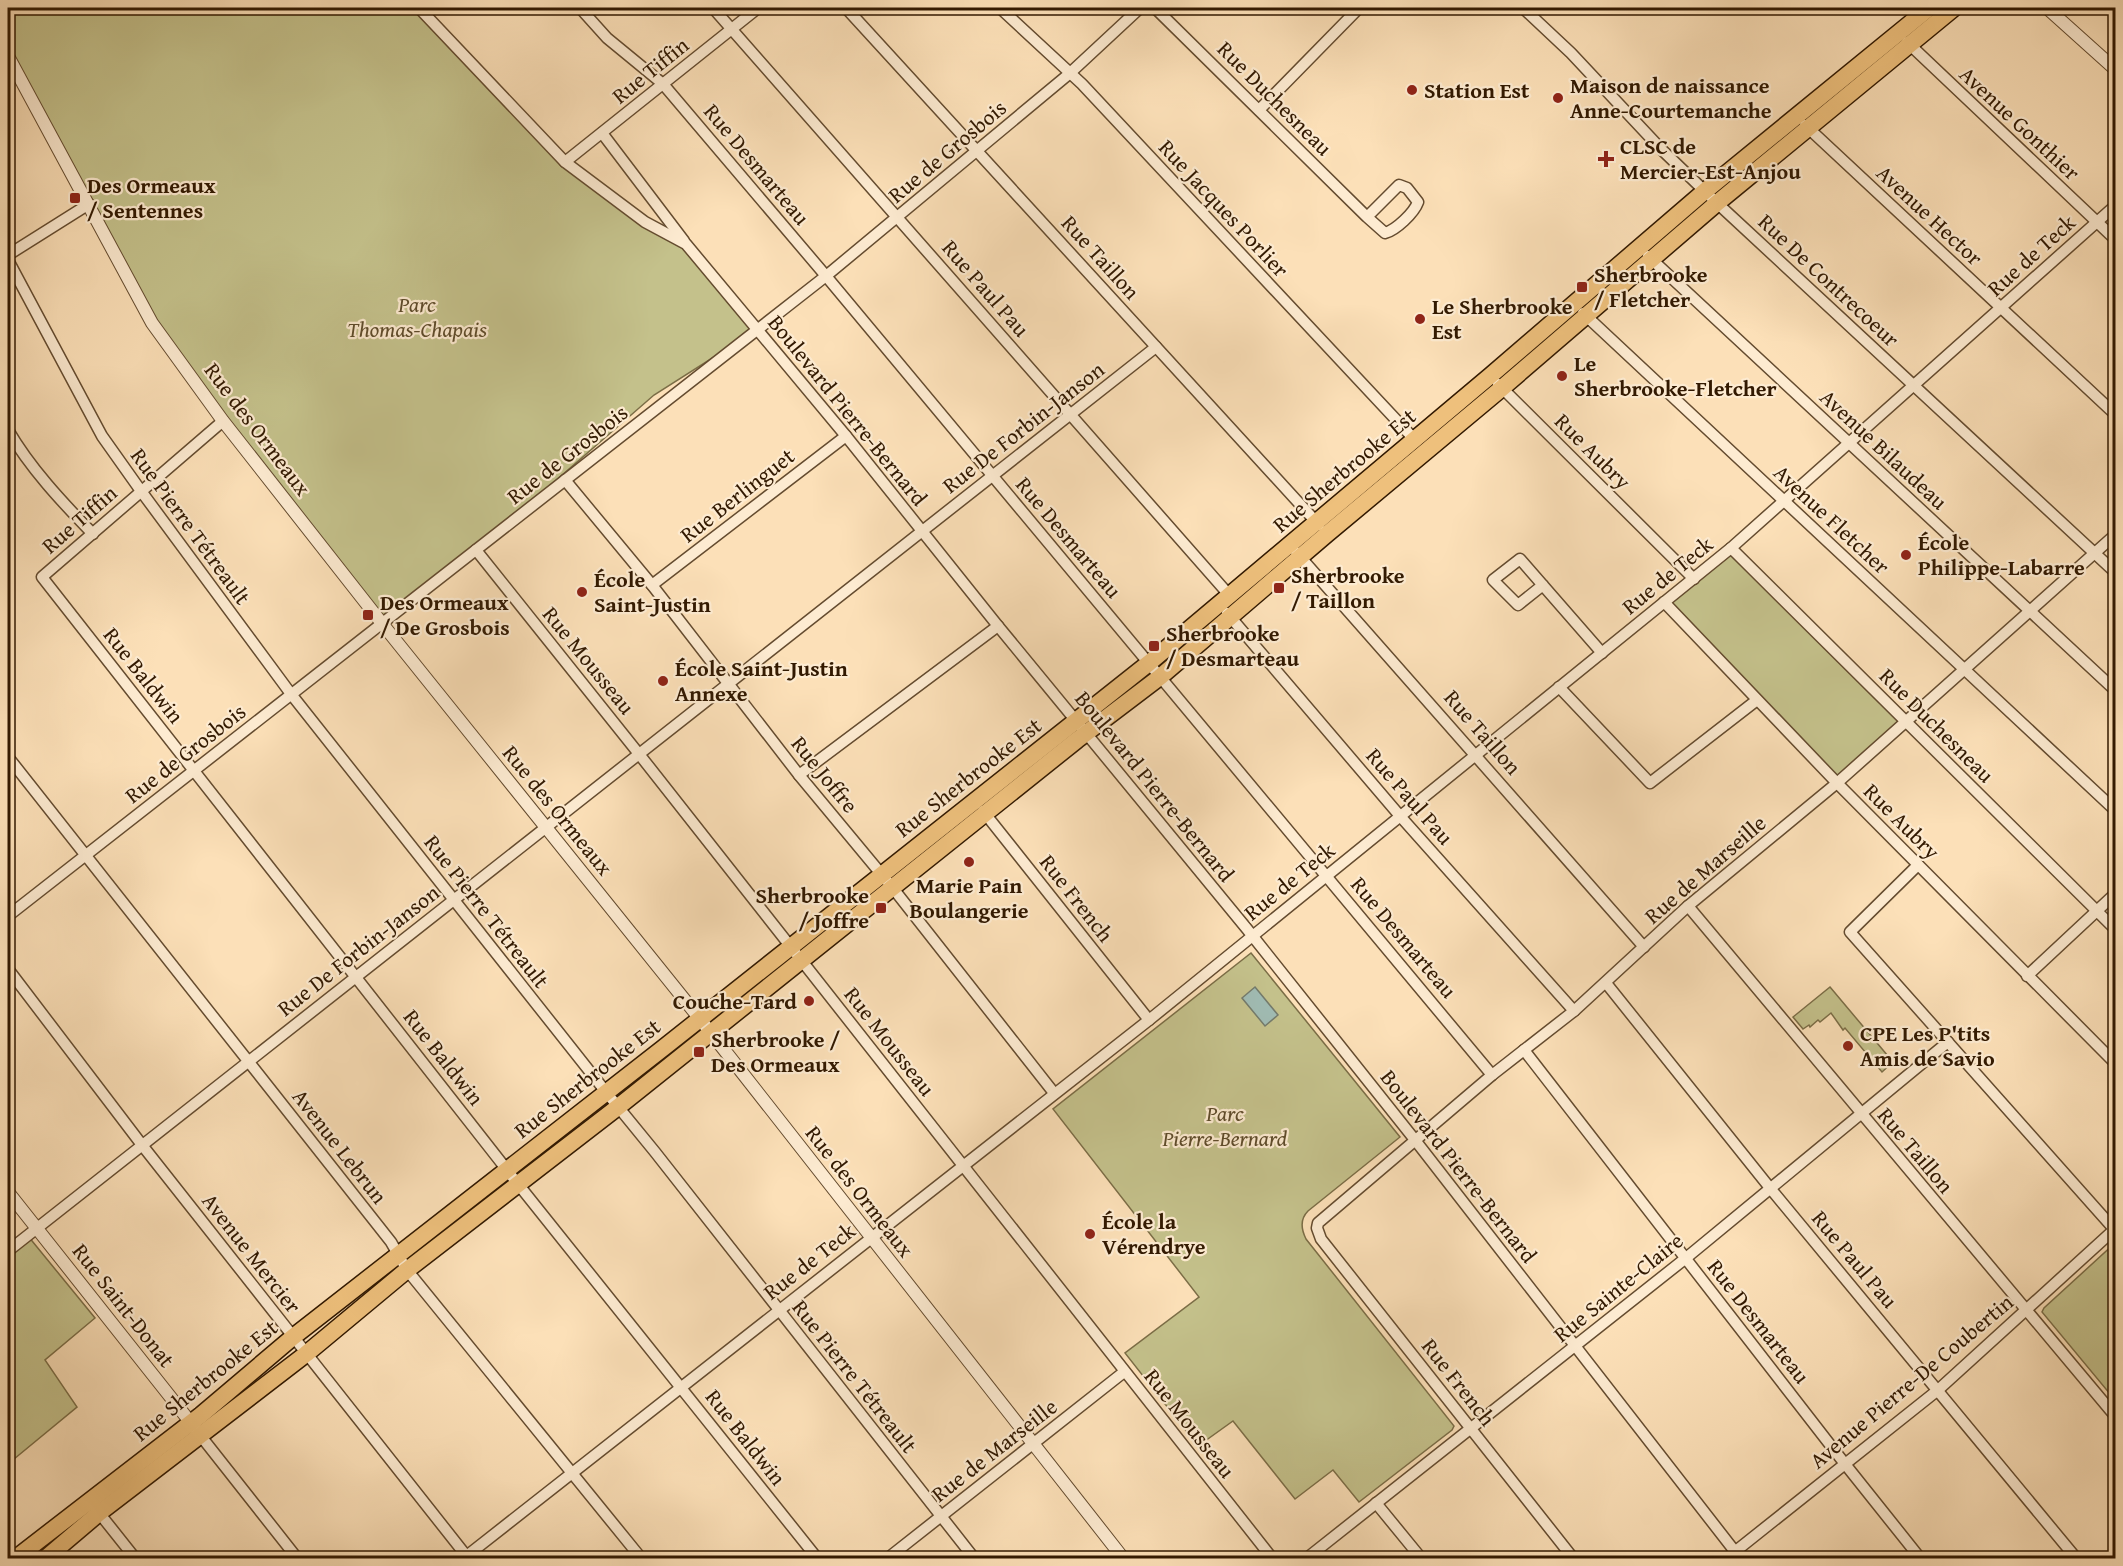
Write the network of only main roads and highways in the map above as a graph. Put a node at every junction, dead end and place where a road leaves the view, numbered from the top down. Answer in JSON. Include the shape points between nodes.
{"nodes":[{"id":1,"x":1929,"y":8,"type":"edge"},
{"id":2,"x":1953,"y":8,"type":"edge"},
{"id":3,"x":1903,"y":39,"type":"junction"},
{"id":4,"x":1580,"y":310,"type":"junction"},
{"id":5,"x":1322,"y":528,"type":"junction"},
{"id":6,"x":1296,"y":551,"type":"junction"},
{"id":7,"x":1081,"y":727,"type":"junction"},
{"id":8,"x":796,"y":954,"type":"junction"},
{"id":9,"x":196,"y":1429,"type":"junction"},
{"id":10,"x":94,"y":1507,"type":"junction"},
{"id":11,"x":16,"y":1558,"type":"edge"},
{"id":12,"x":46,"y":1558,"type":"edge"}],
"edges":[{"from":1,"to":3,"type":"main road","name":"Rue Sherbrooke Est"},
{"from":2,"to":3,"type":"main road","name":"Rue Sherbrooke Est"},
{"from":3,"to":4,"type":"main road","name":"Rue Sherbrooke Est"},
{"from":4,"to":5,"type":"main road","name":"Rue Sherbrooke Est","via":[[1490,376]]},
{"from":4,"to":5,"type":"main road","name":"Rue Sherbrooke Est","via":[[1502,388]]},
{"from":5,"to":6,"type":"main road","name":"Rue Sherbrooke Est"},
{"from":6,"to":7,"type":"main road","name":"Rue Sherbrooke Est","via":[[1225,600],[1149,663]]},
{"from":6,"to":7,"type":"main road","name":"Rue Sherbrooke Est","via":[[1231,617],[1160,677]]},
{"from":7,"to":8,"type":"main road","name":"Rue Sherbrooke Est"},
{"from":8,"to":9,"type":"main road","name":"Rue Sherbrooke Est","via":[[710,1033],[618,1107],[407,1270],[306,1354]]},
{"from":8,"to":9,"type":"main road","name":"Rue Sherbrooke Est","via":[[700,1019],[293,1337]]},
{"from":9,"to":10,"type":"main road","name":"Rue Sherbrooke Est"},
{"from":10,"to":11,"type":"main road","name":"Rue Sherbrooke Est"},
{"from":10,"to":12,"type":"main road","name":"Rue Sherbrooke Est"}]}
